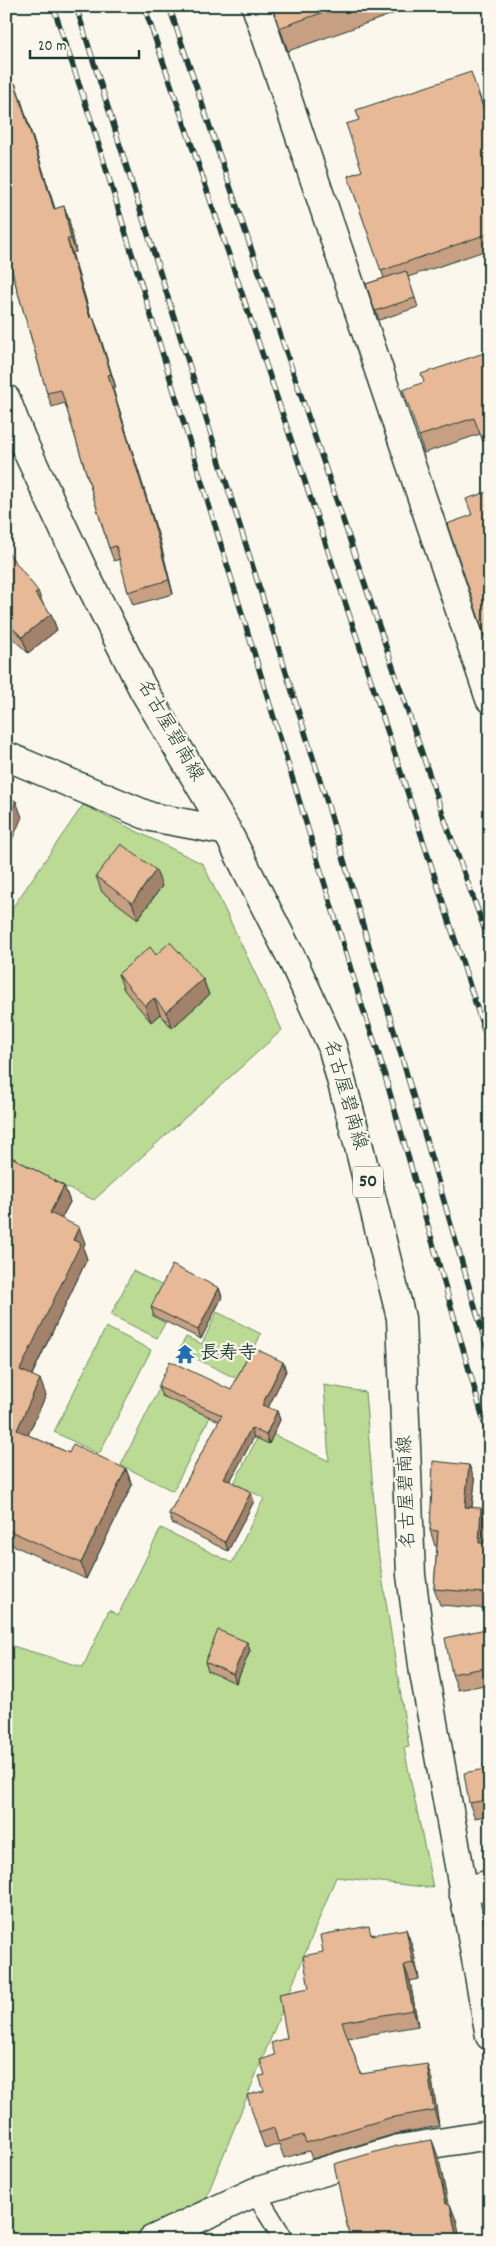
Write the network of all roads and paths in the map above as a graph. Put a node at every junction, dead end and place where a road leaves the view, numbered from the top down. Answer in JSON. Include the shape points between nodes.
{"nodes":[{"id":1,"x":256,"y":6,"type":"edge"},
{"id":2,"x":6,"y":399,"type":"edge"},
{"id":3,"x":490,"y":700,"type":"edge"},
{"id":4,"x":6,"y":756,"type":"edge"},
{"id":5,"x":226,"y":831,"type":"junction"},
{"id":6,"x":490,"y":1884,"type":"edge"},
{"id":7,"x":463,"y":1892,"type":"junction"},
{"id":8,"x":490,"y":2036,"type":"edge"},
{"id":9,"x":490,"y":2135,"type":"edge"},
{"id":10,"x":255,"y":2192,"type":"junction"},
{"id":11,"x":152,"y":2240,"type":"edge"},
{"id":12,"x":284,"y":2240,"type":"edge"}],
"edges":[{"from":1,"to":3,"type":"main road"},
{"from":2,"to":5,"type":"main road","name":"名古屋碧南線","number":"50","via":[[104,613],[143,689]]},
{"from":4,"to":5,"type":"main road","via":[[151,817]]},
{"from":5,"to":7,"type":"main road","name":"名古屋碧南線","number":"50","via":[[294,963],[332,1046],[401,1318],[411,1575],[424,1673]]},
{"from":6,"to":7,"type":"main road"},
{"from":7,"to":8,"type":"main road","name":"名古屋碧南線","number":"50"},
{"from":9,"to":10,"type":"main road","via":[[399,2149]]},
{"from":10,"to":11,"type":"main road"},
{"from":10,"to":12,"type":"lane"}]}
